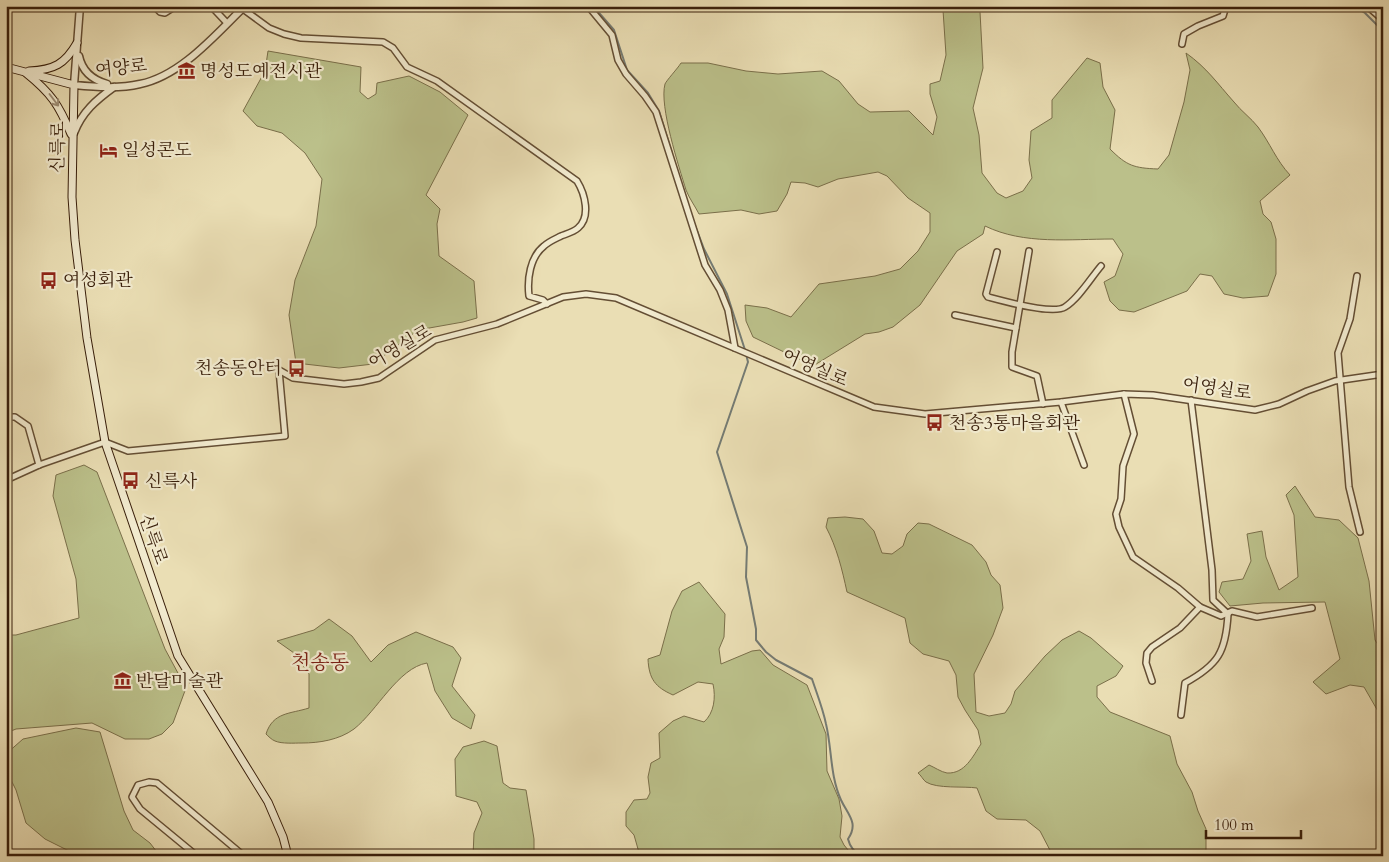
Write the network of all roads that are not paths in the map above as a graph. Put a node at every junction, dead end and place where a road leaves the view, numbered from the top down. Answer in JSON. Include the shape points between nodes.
{"nodes":[{"id":1,"x":80,"y":6,"type":"edge"},
{"id":2,"x":154,"y":6,"type":"edge"},
{"id":3,"x":176,"y":6,"type":"edge"},
{"id":4,"x":211,"y":6,"type":"edge"},
{"id":5,"x":588,"y":6,"type":"edge"},
{"id":6,"x":1226,"y":6,"type":"edge"},
{"id":7,"x":1368,"y":6,"type":"edge"},
{"id":8,"x":244,"y":7,"type":"edge"},
{"id":9,"x":1383,"y":19,"type":"edge"},
{"id":10,"x":227,"y":23,"type":"junction"},
{"id":11,"x":78,"y":43,"type":"junction"},
{"id":12,"x":1182,"y":44,"type":"dead end"},
{"id":13,"x":6,"y":67,"type":"edge"},
{"id":14,"x":24,"y":72,"type":"junction"},
{"id":15,"x":74,"y":85,"type":"junction"},
{"id":16,"x":115,"y":87,"type":"junction"},
{"id":17,"x":72,"y":138,"type":"junction"},
{"id":18,"x":1029,"y":251,"type":"dead end"},
{"id":19,"x":997,"y":252,"type":"dead end"},
{"id":20,"x":1101,"y":266,"type":"dead end"},
{"id":21,"x":1357,"y":276,"type":"dead end"},
{"id":22,"x":547,"y":304,"type":"junction"},
{"id":23,"x":1020,"y":304,"type":"junction"},
{"id":24,"x":955,"y":315,"type":"dead end"},
{"id":25,"x":1016,"y":328,"type":"junction"},
{"id":26,"x":737,"y":349,"type":"junction"},
{"id":27,"x":1383,"y":374,"type":"edge"},
{"id":28,"x":1340,"y":380,"type":"junction"},
{"id":29,"x":1124,"y":394,"type":"junction"},
{"id":30,"x":1191,"y":400,"type":"junction"},
{"id":31,"x":1061,"y":402,"type":"junction"},
{"id":32,"x":1043,"y":404,"type":"junction"},
{"id":33,"x":6,"y":416,"type":"edge"},
{"id":34,"x":105,"y":442,"type":"junction"},
{"id":35,"x":40,"y":465,"type":"junction"},
{"id":36,"x":1084,"y":465,"type":"dead end"},
{"id":37,"x":6,"y":480,"type":"edge"},
{"id":38,"x":1360,"y":532,"type":"dead end"},
{"id":39,"x":1200,"y":607,"type":"junction"},
{"id":40,"x":1312,"y":608,"type":"dead end"},
{"id":41,"x":1228,"y":614,"type":"junction"},
{"id":42,"x":1152,"y":681,"type":"dead end"},
{"id":43,"x":1181,"y":715,"type":"dead end"},
{"id":44,"x":197,"y":856,"type":"edge"},
{"id":45,"x":244,"y":856,"type":"edge"},
{"id":46,"x":288,"y":856,"type":"edge"}],
"edges":[{"from":1,"to":11,"type":"street"},
{"from":2,"to":3,"type":"street","via":[[165,13]]},
{"from":4,"to":10,"type":"street"},
{"from":5,"to":26,"type":"street","via":[[612,35],[618,60],[626,74],[656,112],[705,265],[728,310]]},
{"from":6,"to":12,"type":"street","via":[[1222,16],[1184,34]]},
{"from":7,"to":9,"type":"street"},
{"from":8,"to":10,"type":"street","name":"여양로"},
{"from":8,"to":22,"type":"street","via":[[269,28],[284,34],[301,38],[383,42],[393,48],[407,67],[437,81],[578,181],[585,202],[581,223],[578,228],[543,246],[530,272],[529,296]]},
{"from":10,"to":16,"type":"street","name":"여양로","via":[[166,75],[140,84]]},
{"from":11,"to":14,"type":"main road","via":[[55,67]]},
{"from":11,"to":15,"type":"street"},
{"from":11,"to":16,"type":"street","via":[[82,67],[87,73],[99,82]]},
{"from":13,"to":14,"type":"main road","name":"여양로"},
{"from":14,"to":15,"type":"main road","name":"여양로"},
{"from":14,"to":17,"type":"main road","one_way":true,"via":[[54,99]]},
{"from":15,"to":16,"type":"street","name":"여양로"},
{"from":15,"to":17,"type":"main road","name":"신륵로"},
{"from":16,"to":17,"type":"street","via":[[84,113]]},
{"from":17,"to":34,"type":"main road","name":"신륵로","via":[[75,240],[87,338]]},
{"from":18,"to":23,"type":"street"},
{"from":19,"to":23,"type":"street","via":[[986,294]]},
{"from":20,"to":23,"type":"street","via":[[1062,309]]},
{"from":21,"to":28,"type":"street","via":[[1350,319],[1338,353]]},
{"from":22,"to":26,"type":"street","name":"어영실로","via":[[563,297],[586,294],[616,298]]},
{"from":22,"to":34,"type":"street","name":"어영실로","via":[[497,324],[435,340],[379,378],[344,384],[293,378],[279,370],[286,436],[128,451]]},
{"from":23,"to":25,"type":"street"},
{"from":24,"to":25,"type":"street"},
{"from":25,"to":32,"type":"street","via":[[1012,366],[1037,376]]},
{"from":26,"to":32,"type":"street","name":"어영실로","via":[[874,407],[925,414]]},
{"from":27,"to":28,"type":"street","name":"어영실로"},
{"from":28,"to":30,"type":"street","name":"어영실로","via":[[1280,404],[1255,410]]},
{"from":28,"to":38,"type":"street","via":[[1349,487]]},
{"from":29,"to":30,"type":"street","name":"어영실로"},
{"from":29,"to":31,"type":"street","name":"어영실로"},
{"from":29,"to":39,"type":"street","via":[[1134,434],[1123,466],[1121,499],[1116,514],[1119,527],[1133,557]]},
{"from":30,"to":41,"type":"street","via":[[1213,600]]},
{"from":31,"to":32,"type":"street","name":"어영실로"},
{"from":31,"to":36,"type":"street"},
{"from":33,"to":35,"type":"street","via":[[15,417],[28,426]]},
{"from":34,"to":35,"type":"street"},
{"from":34,"to":46,"type":"main road","name":"신륵로","via":[[178,656],[268,802]]},
{"from":35,"to":37,"type":"street"},
{"from":39,"to":41,"type":"street","via":[[1221,616]]},
{"from":39,"to":42,"type":"street","via":[[1180,628],[1147,653],[1146,663]]},
{"from":40,"to":41,"type":"street","via":[[1257,617],[1232,611]]},
{"from":41,"to":43,"type":"street","via":[[1227,634],[1218,658],[1203,673],[1184,683]]},
{"from":44,"to":45,"type":"street","via":[[140,809],[132,797],[138,784],[158,782]]}]}
